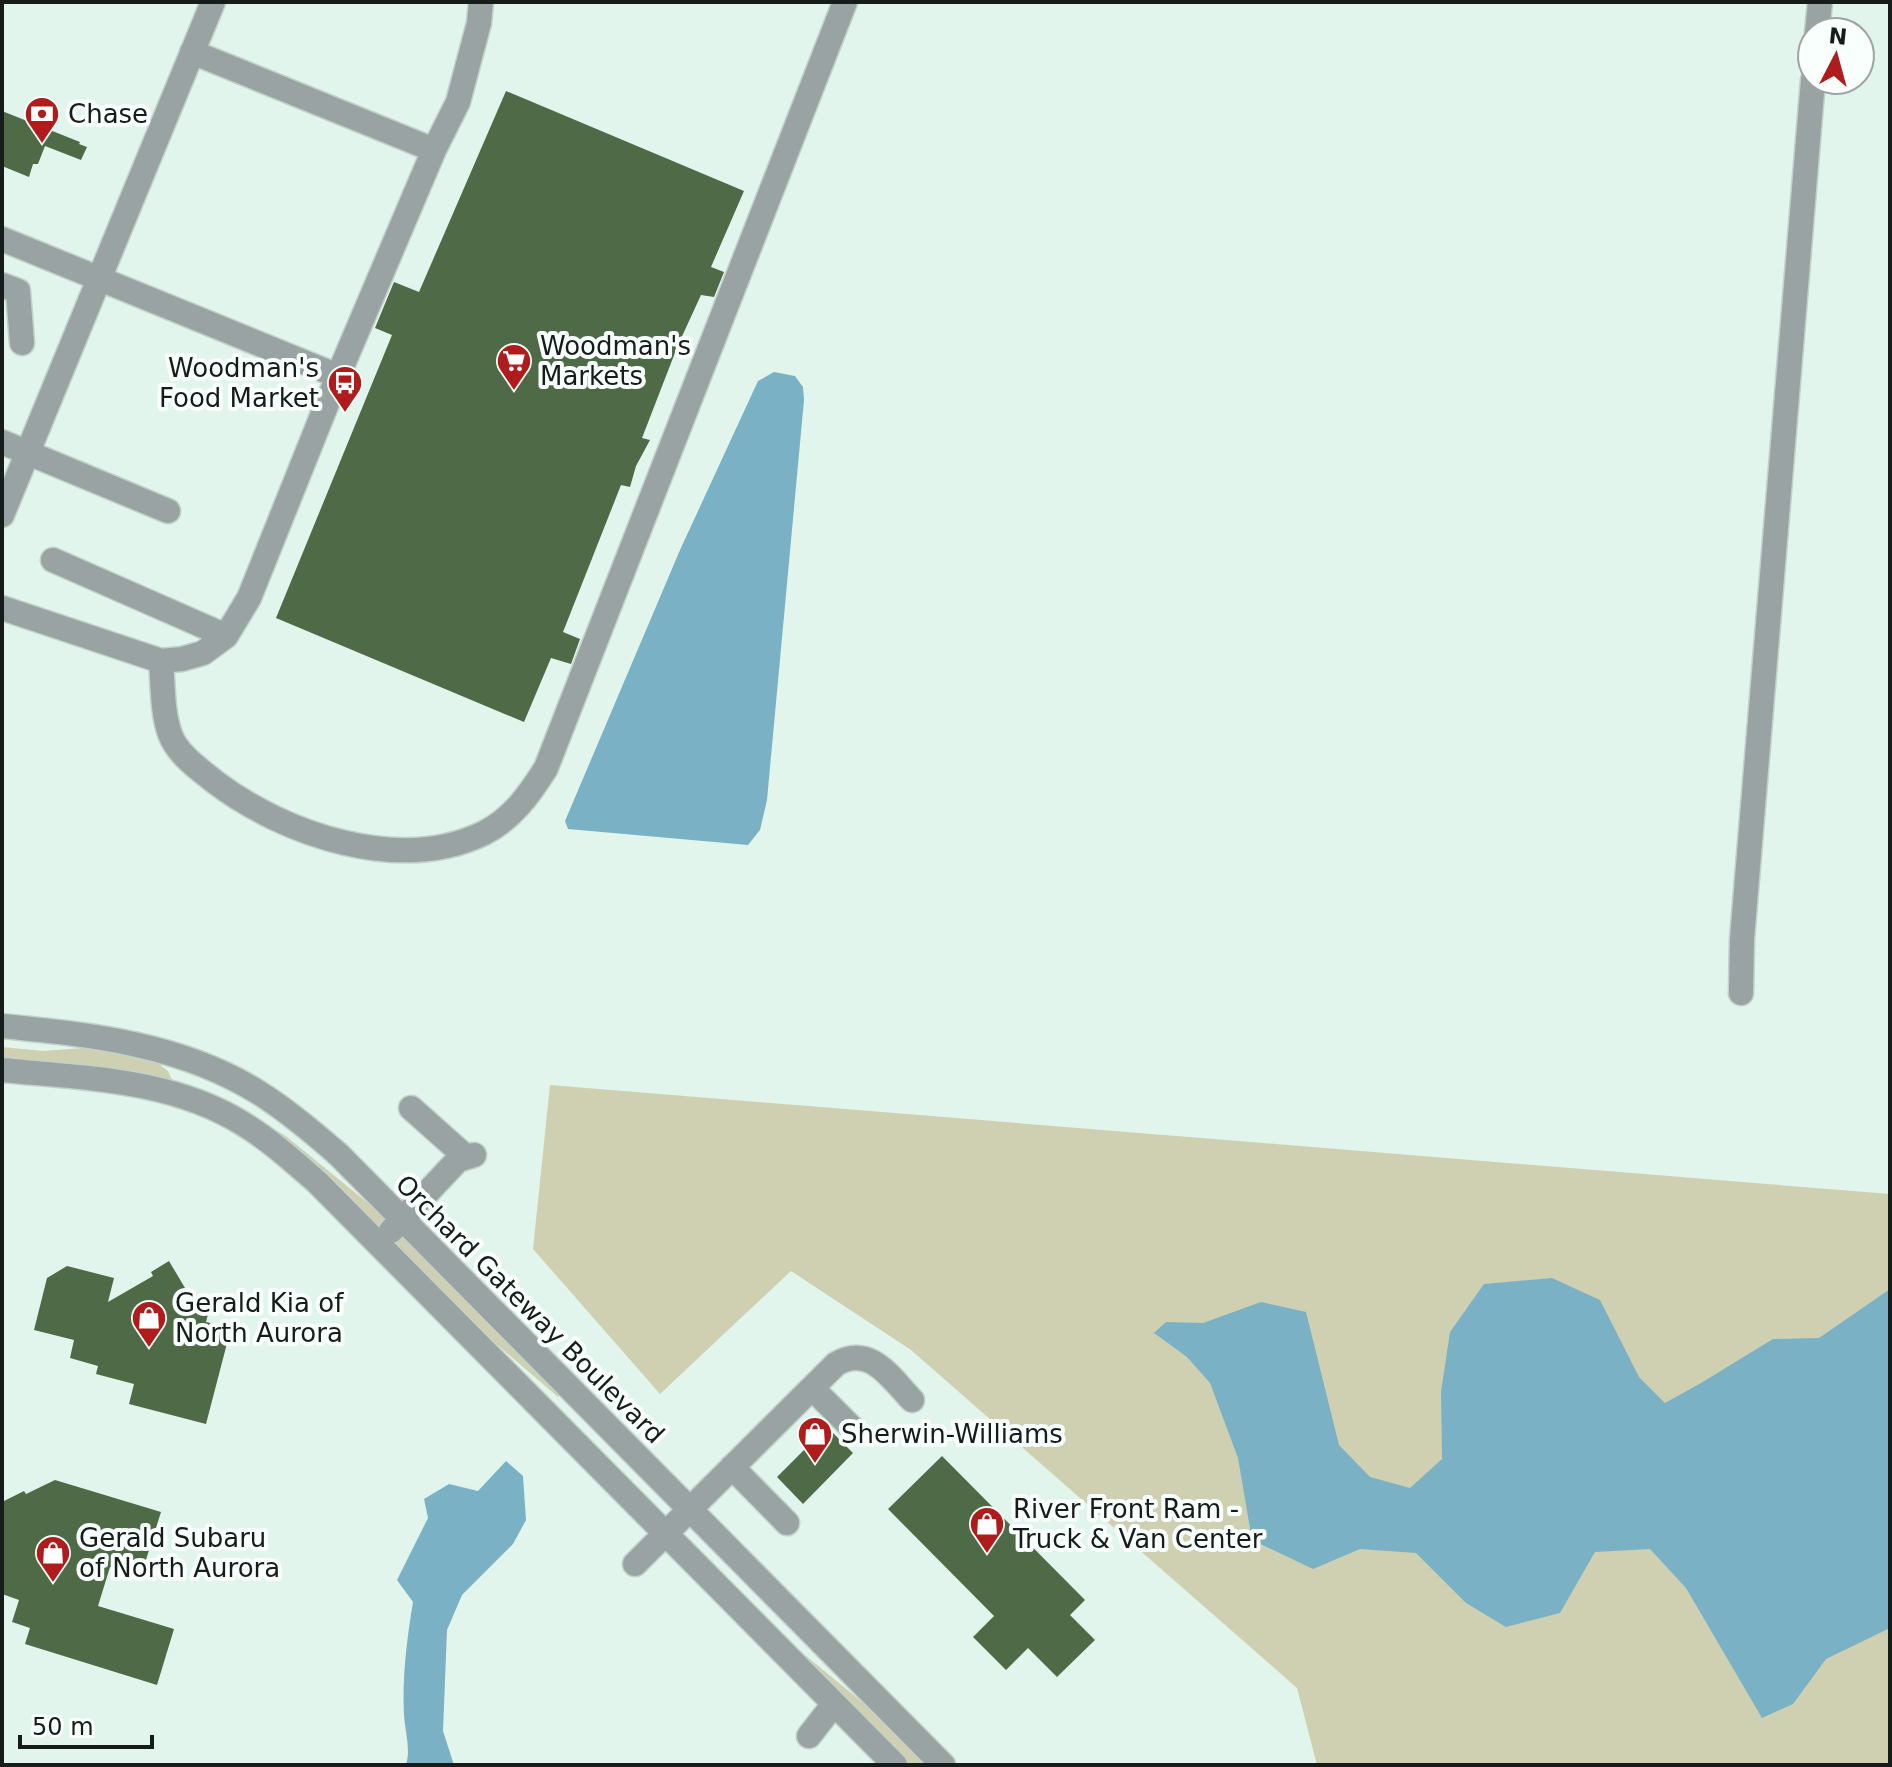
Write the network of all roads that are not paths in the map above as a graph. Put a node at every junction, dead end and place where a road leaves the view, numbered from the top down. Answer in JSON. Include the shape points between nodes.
{"nodes":[{"id":1,"x":213,"y":2,"type":"edge"},
{"id":2,"x":481,"y":2,"type":"edge"},
{"id":3,"x":845,"y":2,"type":"edge"},
{"id":4,"x":192,"y":52,"type":"junction"},
{"id":5,"x":1812,"y":96,"type":"edge"},
{"id":6,"x":434,"y":150,"type":"junction"},
{"id":7,"x":2,"y":239,"type":"edge"},
{"id":8,"x":101,"y":279,"type":"junction"},
{"id":9,"x":2,"y":285,"type":"edge"},
{"id":10,"x":22,"y":343,"type":"dead end"},
{"id":11,"x":338,"y":376,"type":"junction"},
{"id":12,"x":2,"y":442,"type":"edge"},
{"id":13,"x":28,"y":453,"type":"junction"},
{"id":14,"x":168,"y":511,"type":"dead end"},
{"id":15,"x":2,"y":515,"type":"edge"},
{"id":16,"x":53,"y":560,"type":"dead end"},
{"id":17,"x":2,"y":608,"type":"edge"},
{"id":18,"x":226,"y":636,"type":"junction"},
{"id":19,"x":161,"y":661,"type":"junction"},
{"id":20,"x":1741,"y":993,"type":"dead end"},
{"id":21,"x":2,"y":1026,"type":"edge"},
{"id":22,"x":2,"y":1070,"type":"edge"},
{"id":23,"x":411,"y":1108,"type":"dead end"},
{"id":24,"x":402,"y":1219,"type":"junction"},
{"id":25,"x":378,"y":1245,"type":"junction"},
{"id":26,"x":812,"y":1388,"type":"junction"},
{"id":27,"x":912,"y":1400,"type":"dead end"},
{"id":28,"x":856,"y":1432,"type":"dead end"},
{"id":29,"x":732,"y":1467,"type":"junction"},
{"id":30,"x":689,"y":1510,"type":"junction"},
{"id":31,"x":787,"y":1523,"type":"dead end"},
{"id":32,"x":666,"y":1534,"type":"junction"},
{"id":33,"x":635,"y":1564,"type":"dead end"},
{"id":34,"x":834,"y":1704,"type":"junction"},
{"id":35,"x":809,"y":1736,"type":"dead end"},
{"id":36,"x":895,"y":1765,"type":"edge"},
{"id":37,"x":943,"y":1765,"type":"edge"}],
"edges":[{"from":1,"to":4,"type":"street"},
{"from":2,"to":6,"type":"street","via":[[458,102]]},
{"from":3,"to":19,"type":"street","via":[[546,768],[517,810],[482,834],[421,851],[320,837],[261,813],[185,757],[170,735]]},
{"from":4,"to":6,"type":"street"},
{"from":4,"to":8,"type":"street"},
{"from":5,"to":20,"type":"street"},
{"from":6,"to":11,"type":"street"},
{"from":7,"to":8,"type":"street"},
{"from":8,"to":11,"type":"street"},
{"from":8,"to":13,"type":"street"},
{"from":9,"to":10,"type":"street","via":[[18,291]]},
{"from":11,"to":18,"type":"street","via":[[249,598]]},
{"from":12,"to":13,"type":"street"},
{"from":13,"to":14,"type":"street"},
{"from":13,"to":15,"type":"street"},
{"from":16,"to":18,"type":"street"},
{"from":17,"to":19,"type":"street"},
{"from":18,"to":19,"type":"street","via":[[203,653]]},
{"from":21,"to":24,"type":"street","name":"Orchard Gateway Boulevard","via":[[132,1042],[213,1069],[301,1122]]},
{"from":22,"to":25,"type":"street","via":[[138,1085],[223,1113],[284,1153]]},
{"from":23,"to":24,"type":"street","via":[[470,1156],[458,1160]]},
{"from":24,"to":25,"type":"street"},
{"from":24,"to":30,"type":"street","name":"Orchard Gateway Boulevard"},
{"from":25,"to":32,"type":"street"},
{"from":26,"to":27,"type":"street","via":[[836,1364],[865,1357]]},
{"from":26,"to":28,"type":"street"},
{"from":26,"to":29,"type":"street"},
{"from":29,"to":30,"type":"street"},
{"from":29,"to":31,"type":"street"},
{"from":30,"to":32,"type":"street"},
{"from":30,"to":37,"type":"street","name":"Orchard Gateway Boulevard"},
{"from":32,"to":33,"type":"street"},
{"from":32,"to":34,"type":"street"},
{"from":34,"to":35,"type":"street"},
{"from":34,"to":36,"type":"street"}]}
